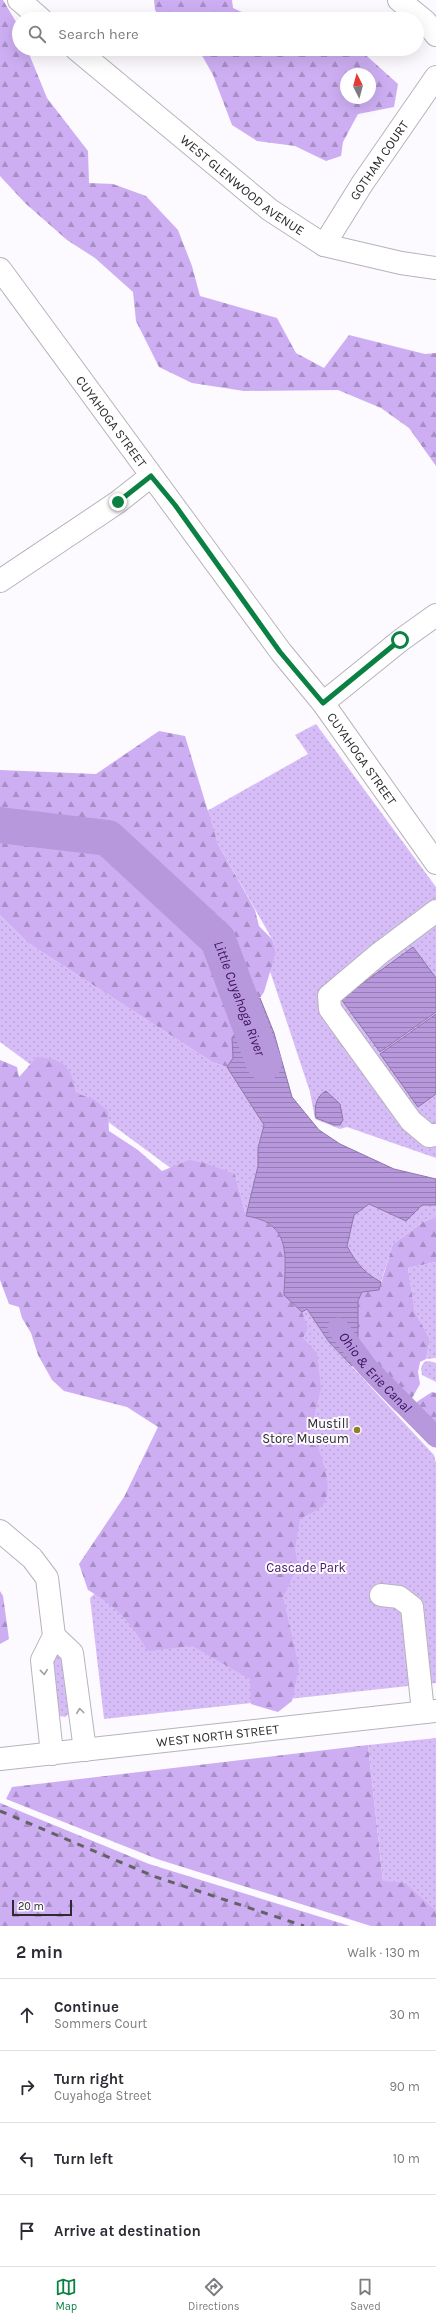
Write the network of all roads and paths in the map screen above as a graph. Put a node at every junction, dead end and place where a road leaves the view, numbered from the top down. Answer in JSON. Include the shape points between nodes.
{"nodes":[{"id":1,"x":19,"y":0,"type":"edge"},
{"id":2,"x":399,"y":0,"type":"edge"},
{"id":3,"x":33,"y":12,"type":"edge"},
{"id":4,"x":414,"y":12,"type":"edge"},
{"id":5,"x":424,"y":20,"type":"edge"},
{"id":6,"x":436,"y":34,"type":"edge"},
{"id":7,"x":84,"y":56,"type":"edge"},
{"id":8,"x":436,"y":77,"type":"edge"},
{"id":9,"x":324,"y":245,"type":"junction"},
{"id":10,"x":436,"y":268,"type":"edge"},
{"id":11,"x":0,"y":269,"type":"edge"},
{"id":12,"x":151,"y":476,"type":"junction"},
{"id":13,"x":0,"y":581,"type":"edge"},
{"id":14,"x":436,"y":615,"type":"edge"},
{"id":15,"x":323,"y":703,"type":"junction"},
{"id":16,"x":436,"y":863,"type":"edge"},
{"id":17,"x":436,"y":911,"type":"edge"},
{"id":18,"x":436,"y":1135,"type":"edge"},
{"id":19,"x":0,"y":1531,"type":"edge"},
{"id":20,"x":381,"y":1595,"type":"dead end"},
{"id":21,"x":54,"y":1636,"type":"junction"},
{"id":22,"x":429,"y":1712,"type":"edge"},
{"id":23,"x":84,"y":1750,"type":"junction"},
{"id":24,"x":52,"y":1754,"type":"junction"},
{"id":25,"x":1,"y":1761,"type":"edge"}],
"edges":[{"from":1,"to":3,"type":"street"},
{"from":2,"to":4,"type":"street"},
{"from":5,"to":6,"type":"street"},
{"from":7,"to":9,"type":"street","name":"WEST GLENWOOD AVENUE","via":[[270,210]]},
{"from":8,"to":9,"type":"street","name":"GOTHAM COURT","via":[[362,184]]},
{"from":9,"to":10,"type":"street","name":"WEST GLENWOOD AVENUE","via":[[401,263]]},
{"from":11,"to":12,"type":"street","name":"CUYAHOGA STREET"},
{"from":12,"to":13,"type":"street","via":[[118,502]]},
{"from":12,"to":15,"type":"street","name":"CUYAHOGA STREET","via":[[175,505],[280,652]]},
{"from":14,"to":15,"type":"street","via":[[400,640]]},
{"from":15,"to":16,"type":"street","name":"CUYAHOGA STREET"},
{"from":17,"to":18,"type":"street","via":[[329,996],[330,1009],[411,1121],[429,1136]]},
{"from":19,"to":21,"type":"street","via":[[34,1560],[47,1578]]},
{"from":20,"to":22,"type":"street","via":[[399,1597],[412,1607]]},
{"from":23,"to":21,"type":"street","one_way":true,"via":[[72,1653]]},
{"from":21,"to":24,"type":"street","one_way":true,"via":[[42,1660]]},
{"from":22,"to":23,"type":"street","name":"WEST NORTH STREET"},
{"from":23,"to":24,"type":"street","name":"WEST NORTH STREET"},
{"from":24,"to":25,"type":"street","name":"WEST NORTH STREET"}]}
